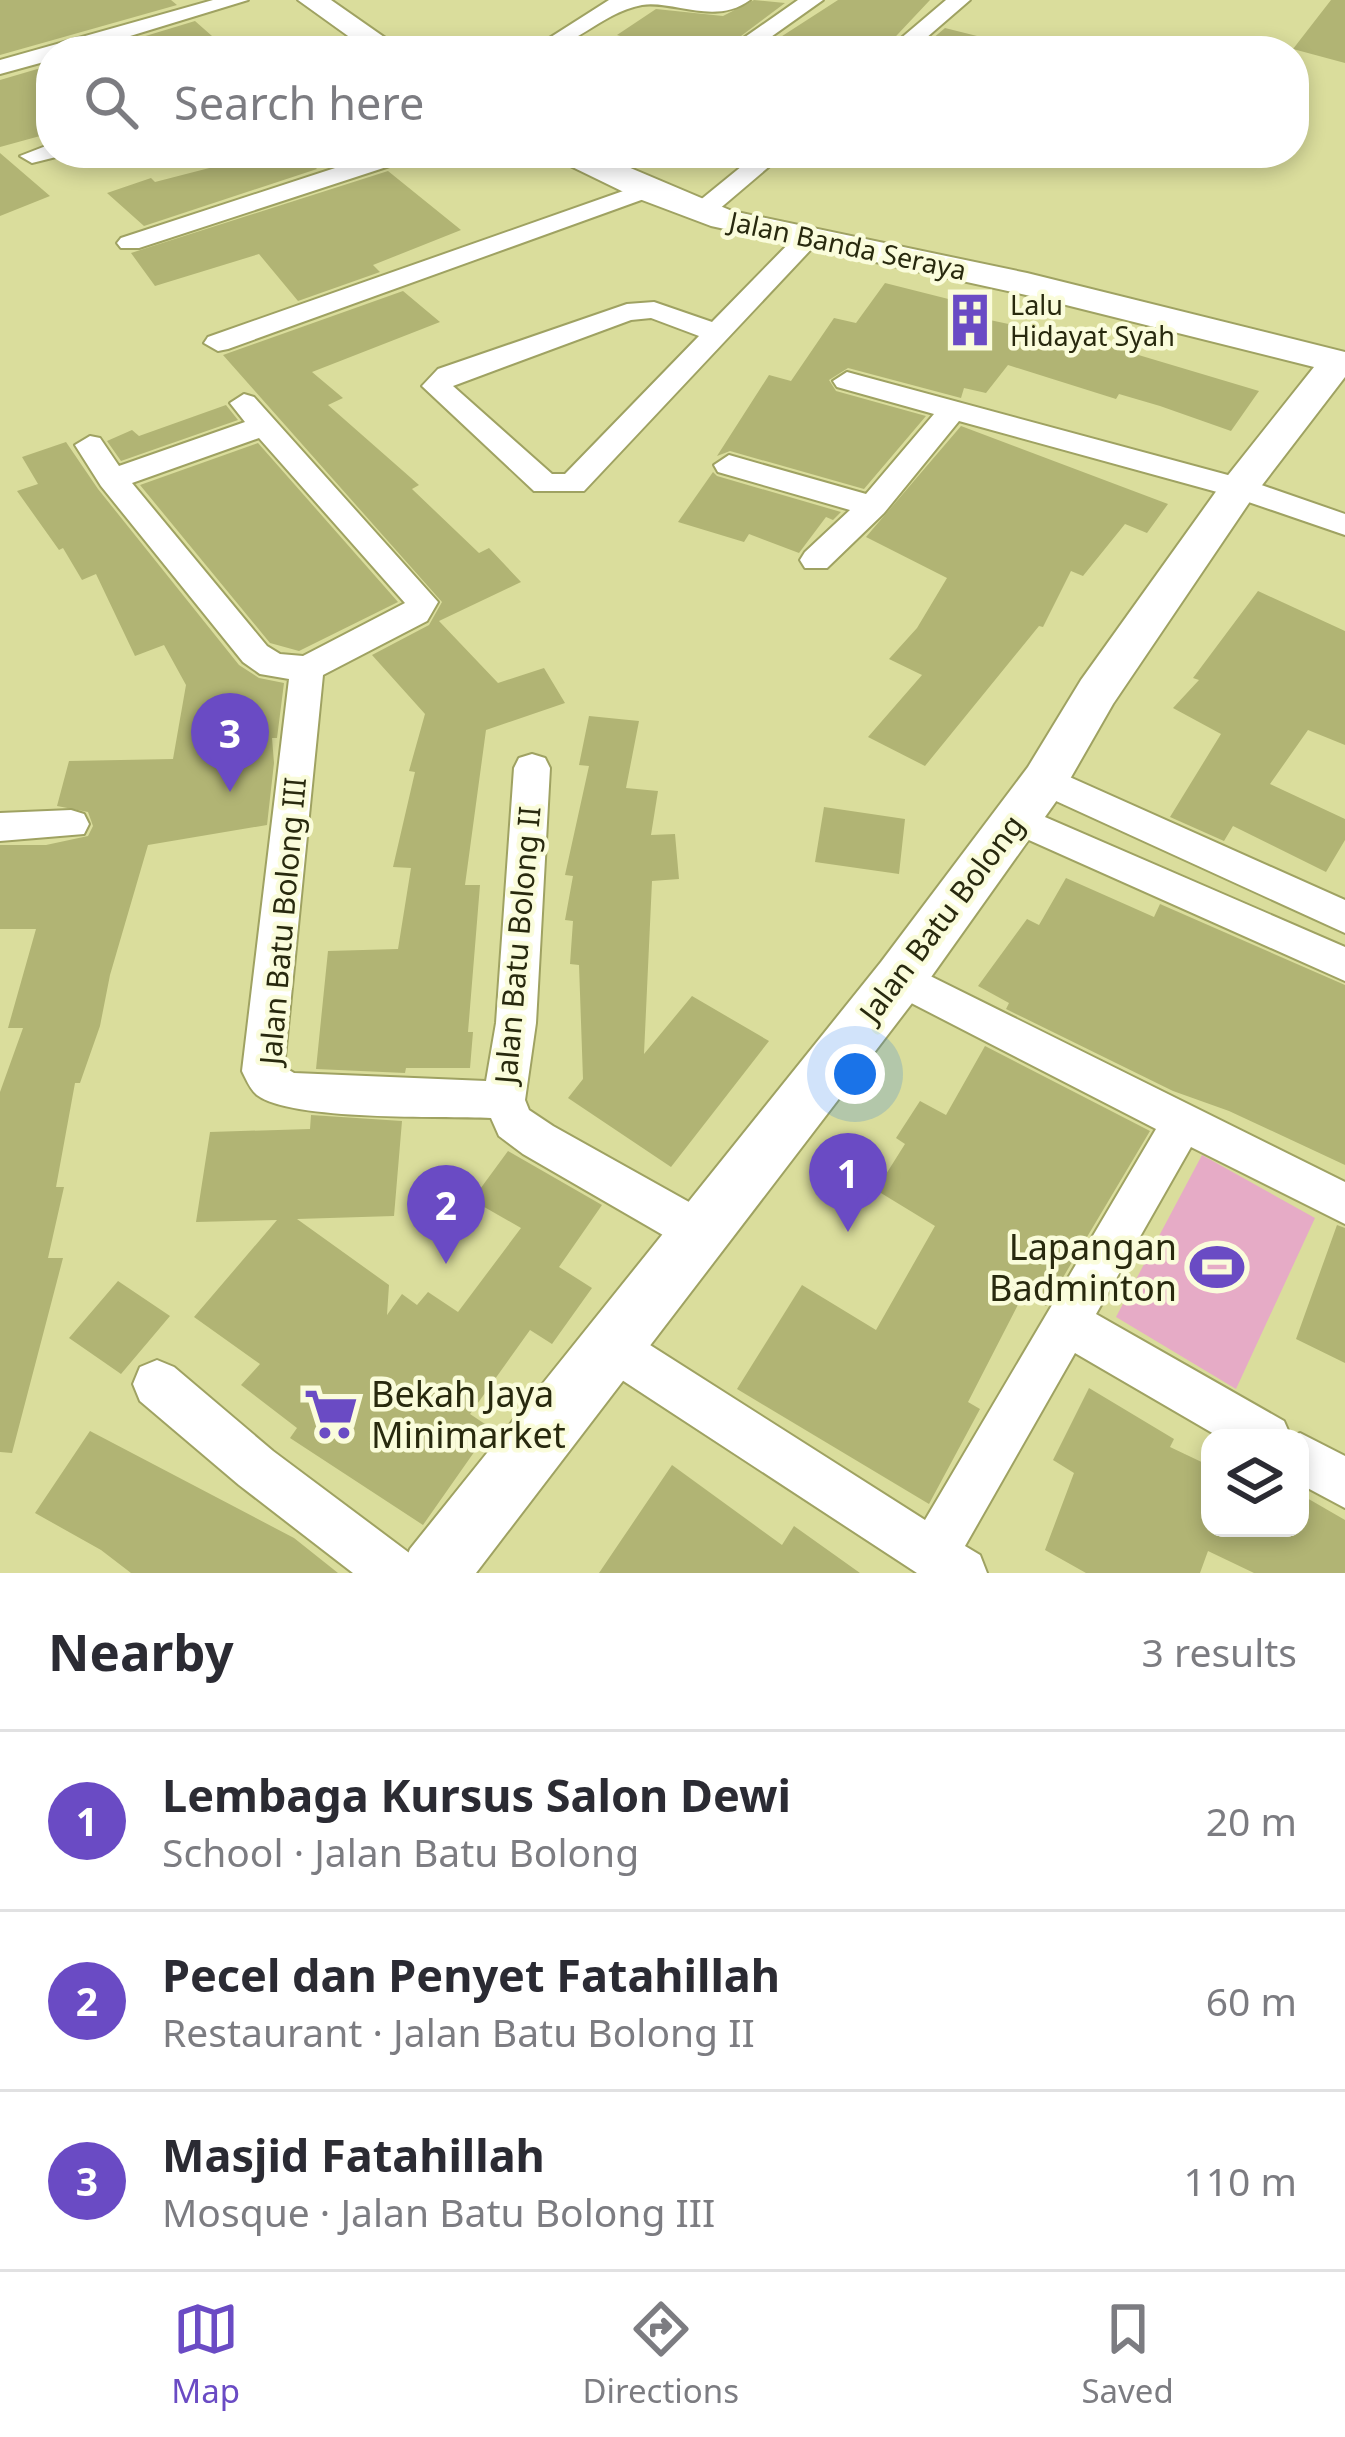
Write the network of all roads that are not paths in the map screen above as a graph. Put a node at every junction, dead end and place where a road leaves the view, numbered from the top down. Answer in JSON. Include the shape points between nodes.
{"nodes":[{"id":1,"x":237,"y":0,"type":"edge"},
{"id":2,"x":312,"y":0,"type":"edge"},
{"id":3,"x":637,"y":0,"type":"edge"},
{"id":4,"x":661,"y":0,"type":"edge"},
{"id":5,"x":739,"y":0,"type":"edge"},
{"id":6,"x":812,"y":0,"type":"edge"},
{"id":7,"x":959,"y":0,"type":"edge"},
{"id":8,"x":572,"y":2,"type":"edge"},
{"id":9,"x":600,"y":12,"type":"junction"},
{"id":10,"x":110,"y":36,"type":"edge"},
{"id":11,"x":364,"y":36,"type":"edge"},
{"id":12,"x":563,"y":36,"type":"edge"},
{"id":13,"x":758,"y":36,"type":"edge"},
{"id":14,"x":915,"y":36,"type":"edge"},
{"id":15,"x":36,"y":57,"type":"edge"},
{"id":16,"x":0,"y":67,"type":"edge"},
{"id":17,"x":359,"y":168,"type":"edge"},
{"id":18,"x":603,"y":168,"type":"edge"},
{"id":19,"x":754,"y":168,"type":"edge"},
{"id":20,"x":646,"y":190,"type":"junction"},
{"id":21,"x":701,"y":211,"type":"junction"},
{"id":22,"x":808,"y":238,"type":"junction"},
{"id":23,"x":130,"y":243,"type":"dead end"},
{"id":24,"x":720,"y":334,"type":"junction"},
{"id":25,"x":218,"y":343,"type":"dead end"},
{"id":26,"x":1343,"y":358,"type":"edge"},
{"id":27,"x":847,"y":381,"type":"dead end"},
{"id":28,"x":951,"y":412,"type":"junction"},
{"id":29,"x":90,"y":446,"type":"dead end"},
{"id":30,"x":729,"y":465,"type":"dead end"},
{"id":31,"x":112,"y":479,"type":"junction"},
{"id":32,"x":1239,"y":488,"type":"junction"},
{"id":33,"x":873,"y":506,"type":"junction"},
{"id":34,"x":1345,"y":525,"type":"edge"},
{"id":35,"x":816,"y":560,"type":"dead end"},
{"id":36,"x":307,"y":669,"type":"junction"},
{"id":37,"x":532,"y":768,"type":"dead end"},
{"id":38,"x":1030,"y":799,"type":"junction"},
{"id":39,"x":71,"y":824,"type":"dead end"},
{"id":40,"x":0,"y":827,"type":"edge"},
{"id":41,"x":1345,"y":917,"type":"edge"},
{"id":42,"x":1345,"y":965,"type":"edge"},
{"id":43,"x":900,"y":978,"type":"junction"},
{"id":44,"x":504,"y":1100,"type":"junction"},
{"id":45,"x":1184,"y":1120,"type":"junction"},
{"id":46,"x":1345,"y":1204,"type":"edge"},
{"id":47,"x":698,"y":1231,"type":"junction"},
{"id":48,"x":1069,"y":1324,"type":"junction"},
{"id":49,"x":612,"y":1347,"type":"junction"},
{"id":50,"x":157,"y":1384,"type":"dead end"},
{"id":51,"x":1251,"y":1429,"type":"edge"},
{"id":52,"x":1309,"y":1462,"type":"edge"},
{"id":53,"x":1345,"y":1483,"type":"edge"},
{"id":54,"x":948,"y":1563,"type":"edge"},
{"id":55,"x":394,"y":1573,"type":"edge"},
{"id":56,"x":434,"y":1573,"type":"edge"}],
"edges":[{"from":1,"to":10,"type":"street"},
{"from":2,"to":11,"type":"street"},
{"from":3,"to":9,"type":"street"},
{"from":4,"to":5,"type":"street","via":[[703,8]]},
{"from":6,"to":13,"type":"street"},
{"from":7,"to":14,"type":"street"},
{"from":8,"to":9,"type":"street"},
{"from":9,"to":12,"type":"street"},
{"from":15,"to":16,"type":"street"},
{"from":17,"to":23,"type":"street"},
{"from":18,"to":20,"type":"street","name":"Jalan Banda Seraya"},
{"from":19,"to":21,"type":"street"},
{"from":20,"to":21,"type":"street","name":"Jalan Banda Seraya"},
{"from":20,"to":25,"type":"street"},
{"from":21,"to":22,"type":"street","name":"Jalan Banda Seraya"},
{"from":22,"to":24,"type":"street"},
{"from":22,"to":26,"type":"street","name":"Jalan Banda Seraya"},
{"from":24,"to":24,"type":"street","via":[[654,310],[627,312],[436,386],[545,484],[573,484]]},
{"from":26,"to":32,"type":"street","name":"Jalan Batu Bolong"},
{"from":27,"to":28,"type":"street"},
{"from":28,"to":32,"type":"street"},
{"from":28,"to":33,"type":"street"},
{"from":29,"to":31,"type":"street"},
{"from":30,"to":33,"type":"street"},
{"from":31,"to":36,"type":"street","via":[[255,654]]},
{"from":31,"to":36,"type":"street","via":[[253,415],[422,602],[415,614]]},
{"from":32,"to":34,"type":"street"},
{"from":32,"to":38,"type":"street","name":"Jalan Batu Bolong"},
{"from":33,"to":35,"type":"street"},
{"from":36,"to":44,"type":"street","name":"Jalan Batu Bolong III","via":[[263,1071],[289,1091]]},
{"from":37,"to":44,"type":"street","name":"Jalan Batu Bolong II"},
{"from":38,"to":41,"type":"street"},
{"from":38,"to":42,"type":"street"},
{"from":38,"to":43,"type":"street","name":"Jalan Batu Bolong"},
{"from":39,"to":40,"type":"street"},
{"from":43,"to":45,"type":"street"},
{"from":43,"to":47,"type":"street","name":"Jalan Batu Bolong"},
{"from":44,"to":47,"type":"street","name":"Jalan Batu Bolong II","via":[[514,1123],[538,1140]]},
{"from":45,"to":46,"type":"street"},
{"from":45,"to":48,"type":"street"},
{"from":47,"to":49,"type":"street","name":"Jalan Batu Bolong"},
{"from":48,"to":51,"type":"street"},
{"from":48,"to":54,"type":"street"},
{"from":49,"to":54,"type":"street"},
{"from":49,"to":56,"type":"street","name":"Jalan Batu Bolong"},
{"from":50,"to":55,"type":"street"},
{"from":52,"to":53,"type":"street"}]}
